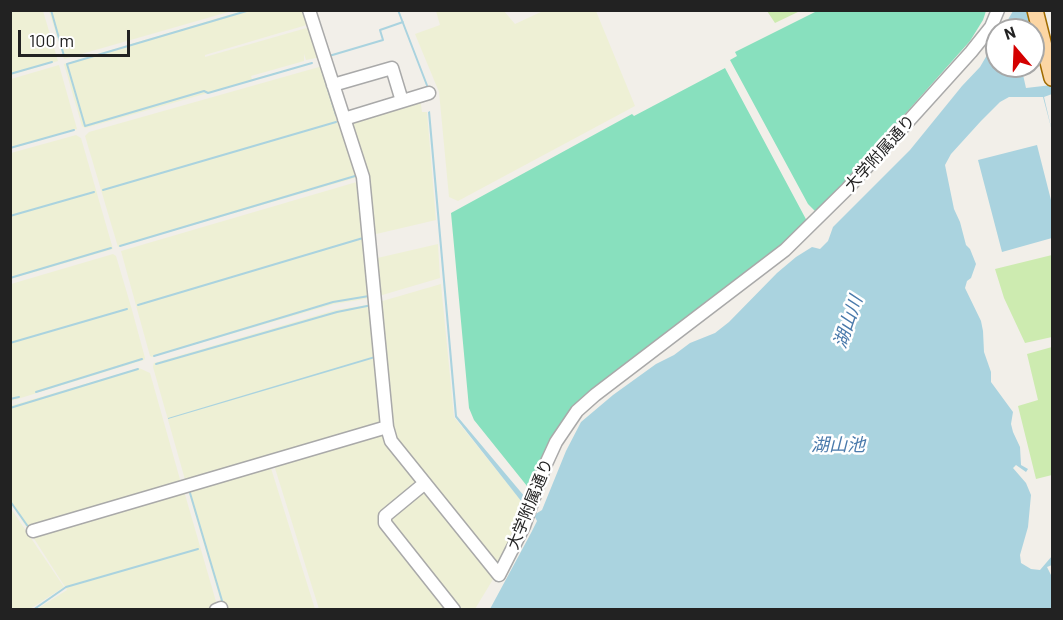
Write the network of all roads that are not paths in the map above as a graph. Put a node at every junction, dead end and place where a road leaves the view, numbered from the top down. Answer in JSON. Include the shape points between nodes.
{"nodes":[{"id":1,"x":309,"y":10,"type":"edge"},
{"id":2,"x":998,"y":10,"type":"edge"},
{"id":3,"x":1035,"y":10,"type":"edge"},
{"id":4,"x":1052,"y":75,"type":"edge"},
{"id":5,"x":333,"y":85,"type":"junction"},
{"id":6,"x":429,"y":93,"type":"dead end"},
{"id":7,"x":402,"y":101,"type":"junction"},
{"id":8,"x":344,"y":119,"type":"junction"},
{"id":9,"x":387,"y":427,"type":"junction"},
{"id":10,"x":425,"y":483,"type":"junction"},
{"id":11,"x":33,"y":531,"type":"dead end"},
{"id":12,"x":454,"y":609,"type":"edge"}],
"edges":[{"from":1,"to":5,"type":"street","name":"大学附属通り"},
{"from":2,"to":10,"type":"street","name":"大学附属通り","via":[[991,27],[971,52],[848,189],[785,250],[577,411],[556,442],[531,509],[499,575]]},
{"from":3,"to":4,"type":"main road"},
{"from":5,"to":7,"type":"street","via":[[392,68]]},
{"from":5,"to":8,"type":"street","name":"大学附属通り"},
{"from":6,"to":7,"type":"street"},
{"from":7,"to":8,"type":"street"},
{"from":8,"to":9,"type":"street","name":"大学附属通り","via":[[363,177]]},
{"from":9,"to":10,"type":"street","name":"大学附属通り","via":[[391,441]]},
{"from":9,"to":11,"type":"street"},
{"from":10,"to":12,"type":"street","via":[[385,516],[385,523]]}]}
